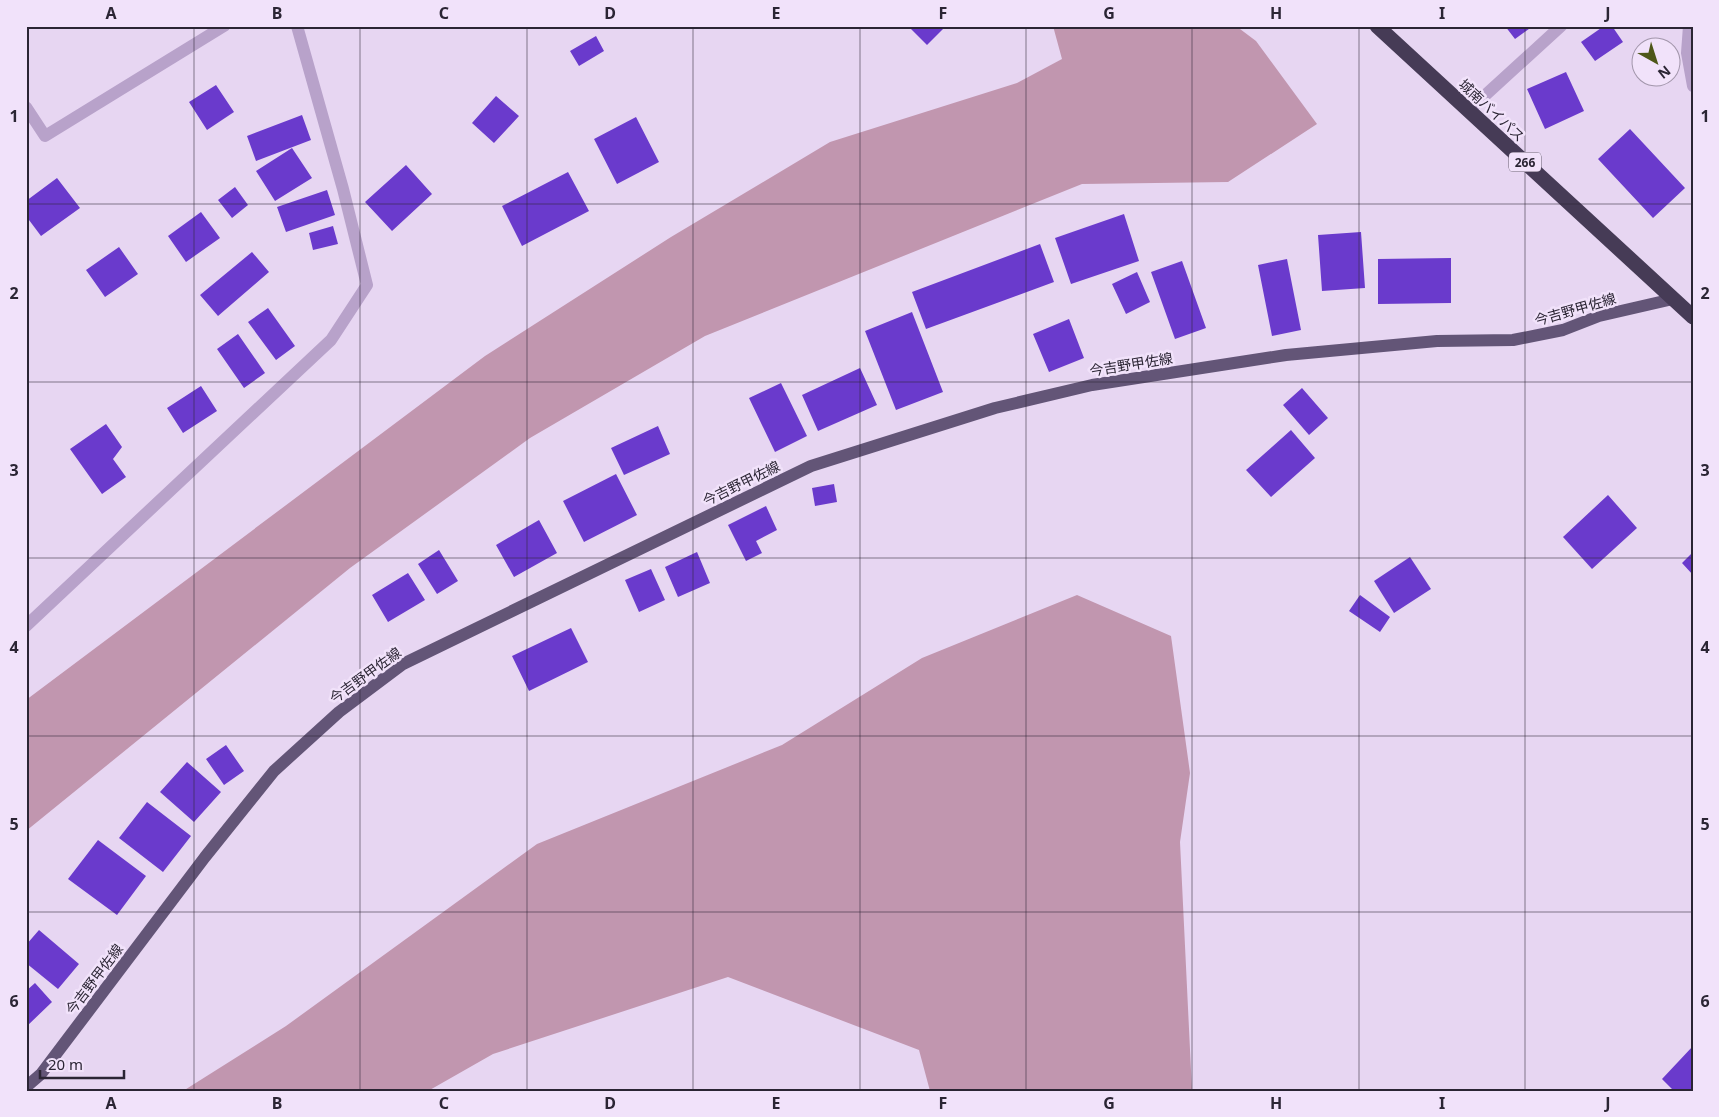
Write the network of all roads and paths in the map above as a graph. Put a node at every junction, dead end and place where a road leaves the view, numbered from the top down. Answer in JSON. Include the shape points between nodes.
{"nodes":[{"id":1,"x":224,"y":26,"type":"edge"},
{"id":2,"x":297,"y":26,"type":"edge"},
{"id":3,"x":1377,"y":26,"type":"edge"},
{"id":4,"x":1561,"y":26,"type":"edge"},
{"id":5,"x":1689,"y":26,"type":"edge"},
{"id":6,"x":1693,"y":86,"type":"edge"},
{"id":7,"x":26,"y":107,"type":"edge"},
{"id":8,"x":1469,"y":110,"type":"junction"},
{"id":9,"x":1673,"y":299,"type":"junction"},
{"id":10,"x":1693,"y":317,"type":"edge"},
{"id":11,"x":26,"y":626,"type":"edge"},
{"id":12,"x":26,"y":1087,"type":"edge"}],
"edges":[{"from":1,"to":7,"type":"street","via":[[45,136]]},
{"from":2,"to":11,"type":"street","via":[[367,284],[332,340]]},
{"from":3,"to":8,"type":"highway","name":"城南バイパス","number":"266"},
{"from":4,"to":8,"type":"street"},
{"from":5,"to":6,"type":"street","via":[[1687,52]]},
{"from":8,"to":9,"type":"highway","name":"城南バイパス","number":"266"},
{"from":9,"to":10,"type":"highway","number":"266"},
{"from":9,"to":12,"type":"main road","name":"今吉野甲佐線","via":[[1599,316],[1563,330],[1513,340],[1437,341],[1286,355],[1092,385],[995,408],[811,466],[403,664],[339,712],[274,771],[41,1074]]}]}
